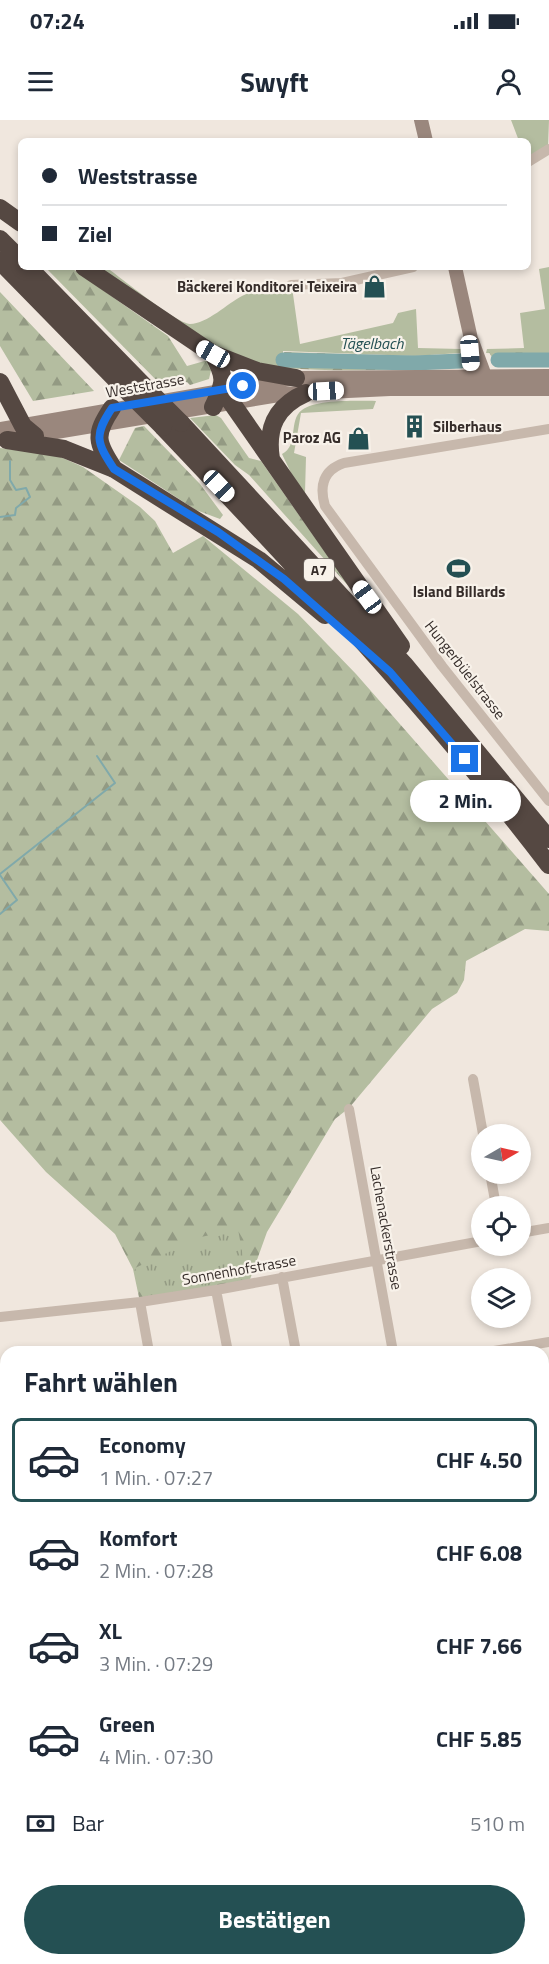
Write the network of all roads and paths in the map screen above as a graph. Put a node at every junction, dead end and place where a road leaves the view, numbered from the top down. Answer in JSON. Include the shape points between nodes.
{"nodes":[{"id":1,"x":421,"y":120,"type":"edge"},
{"id":2,"x":425,"y":138,"type":"edge"},
{"id":3,"x":549,"y":149,"type":"edge"},
{"id":4,"x":531,"y":160,"type":"edge"},
{"id":5,"x":0,"y":208,"type":"edge"},
{"id":6,"x":18,"y":221,"type":"edge"},
{"id":7,"x":0,"y":239,"type":"edge"},
{"id":8,"x":18,"y":257,"type":"edge"},
{"id":9,"x":0,"y":261,"type":"edge"},
{"id":10,"x":31,"y":270,"type":"edge"},
{"id":11,"x":88,"y":270,"type":"edge"},
{"id":12,"x":400,"y":270,"type":"edge"},
{"id":13,"x":456,"y":270,"type":"edge"},
{"id":14,"x":291,"y":285,"type":"dead end"},
{"id":15,"x":213,"y":354,"type":"junction"},
{"id":16,"x":479,"y":376,"type":"junction"},
{"id":17,"x":549,"y":376,"type":"edge"},
{"id":18,"x":0,"y":381,"type":"edge"},
{"id":19,"x":301,"y":385,"type":"junction"},
{"id":20,"x":549,"y":389,"type":"edge"},
{"id":21,"x":222,"y":400,"type":"junction"},
{"id":22,"x":112,"y":408,"type":"junction"},
{"id":23,"x":101,"y":425,"type":"junction"},
{"id":24,"x":172,"y":425,"type":"junction"},
{"id":25,"x":549,"y":429,"type":"edge"},
{"id":26,"x":29,"y":431,"type":"junction"},
{"id":27,"x":2,"y":437,"type":"edge"},
{"id":28,"x":272,"y":461,"type":"junction"},
{"id":29,"x":114,"y":469,"type":"junction"},
{"id":30,"x":390,"y":672,"type":"junction"},
{"id":31,"x":454,"y":721,"type":"junction"},
{"id":32,"x":549,"y":801,"type":"edge"},
{"id":33,"x":549,"y":839,"type":"edge"},
{"id":34,"x":549,"y":865,"type":"edge"},
{"id":35,"x":472,"y":1079,"type":"dead end"},
{"id":36,"x":490,"y":1102,"type":"dead end"},
{"id":37,"x":477,"y":1104,"type":"junction"},
{"id":38,"x":349,"y":1110,"type":"dead end"},
{"id":39,"x":481,"y":1124,"type":"edge"},
{"id":40,"x":549,"y":1228,"type":"edge"},
{"id":41,"x":531,"y":1231,"type":"edge"},
{"id":42,"x":471,"y":1242,"type":"edge"},
{"id":43,"x":376,"y":1260,"type":"junction"},
{"id":44,"x":282,"y":1278,"type":"junction"},
{"id":45,"x":216,"y":1290,"type":"junction"},
{"id":46,"x":140,"y":1302,"type":"junction"},
{"id":47,"x":0,"y":1317,"type":"edge"},
{"id":48,"x":549,"y":1342,"type":"edge"},
{"id":49,"x":148,"y":1346,"type":"edge"},
{"id":50,"x":227,"y":1346,"type":"edge"},
{"id":51,"x":295,"y":1346,"type":"edge"},
{"id":52,"x":392,"y":1346,"type":"edge"},
{"id":53,"x":525,"y":1346,"type":"edge"}],
"edges":[{"from":1,"to":2,"type":"main road"},
{"from":3,"to":4,"type":"street"},
{"from":5,"to":6,"type":"highway"},
{"from":7,"to":8,"type":"highway"},
{"from":9,"to":24,"type":"highway","number":"A7","bridge":true,"via":[[129,393]]},
{"from":10,"to":24,"type":"highway","number":"A7","bridge":true,"via":[[148,390]]},
{"from":11,"to":15,"type":"highway"},
{"from":12,"to":14,"type":"street","via":[[342,283]]},
{"from":13,"to":16,"type":"main road"},
{"from":15,"to":19,"type":"highway"},
{"from":15,"to":21,"type":"highway","number":"A7","via":[[223,372]]},
{"from":16,"to":17,"type":"main road","name":"Weststrasse"},
{"from":16,"to":19,"type":"main road","name":"Weststrasse"},
{"from":16,"to":20,"type":"main road","name":"Weststrasse"},
{"from":18,"to":26,"type":"highway"},
{"from":19,"to":21,"type":"main road","name":"Weststrasse"},
{"from":19,"to":28,"type":"highway","via":[[274,419],[269,437]]},
{"from":21,"to":22,"type":"main road","name":"Weststrasse"},
{"from":21,"to":23,"type":"main road","name":"Weststrasse"},
{"from":21,"to":28,"type":"highway","number":"A7"},
{"from":22,"to":23,"type":"highway"},
{"from":22,"to":26,"type":"main road","name":"Weststrasse"},
{"from":23,"to":26,"type":"main road","name":"Weststrasse"},
{"from":23,"to":29,"type":"highway","number":"A7","via":[[100,446]]},
{"from":24,"to":30,"type":"highway","number":"A7"},
{"from":24,"to":31,"type":"highway","number":"A7","via":[[316,567]]},
{"from":25,"to":32,"type":"street","name":"Hungerbüelstrasse","via":[[344,463],[329,471],[321,494],[325,506],[402,613]]},
{"from":26,"to":27,"type":"main road","name":"Weststrasse"},
{"from":27,"to":29,"type":"highway","number":"A7","via":[[64,449]]},
{"from":28,"to":31,"type":"highway","number":"A7"},
{"from":29,"to":30,"type":"highway","number":"A7","via":[[259,560]]},
{"from":30,"to":34,"type":"highway","number":"A7"},
{"from":31,"to":33,"type":"highway","number":"A7"},
{"from":35,"to":37,"type":"street"},
{"from":36,"to":37,"type":"street"},
{"from":37,"to":39,"type":"street"},
{"from":38,"to":43,"type":"street","name":"Lachenackerstrasse"},
{"from":40,"to":41,"type":"street"},
{"from":42,"to":43,"type":"street","name":"Sonnenhofstrasse"},
{"from":43,"to":44,"type":"street","name":"Sonnenhofstrasse"},
{"from":43,"to":52,"type":"street","name":"Lachenackerstrasse"},
{"from":44,"to":45,"type":"street","name":"Sonnenhofstrasse"},
{"from":44,"to":51,"type":"street"},
{"from":45,"to":46,"type":"street","name":"Sonnenhofstrasse"},
{"from":45,"to":50,"type":"street"},
{"from":46,"to":47,"type":"street","name":"Sonnenhofstrasse"},
{"from":46,"to":49,"type":"street"},
{"from":48,"to":53,"type":"street"}]}
